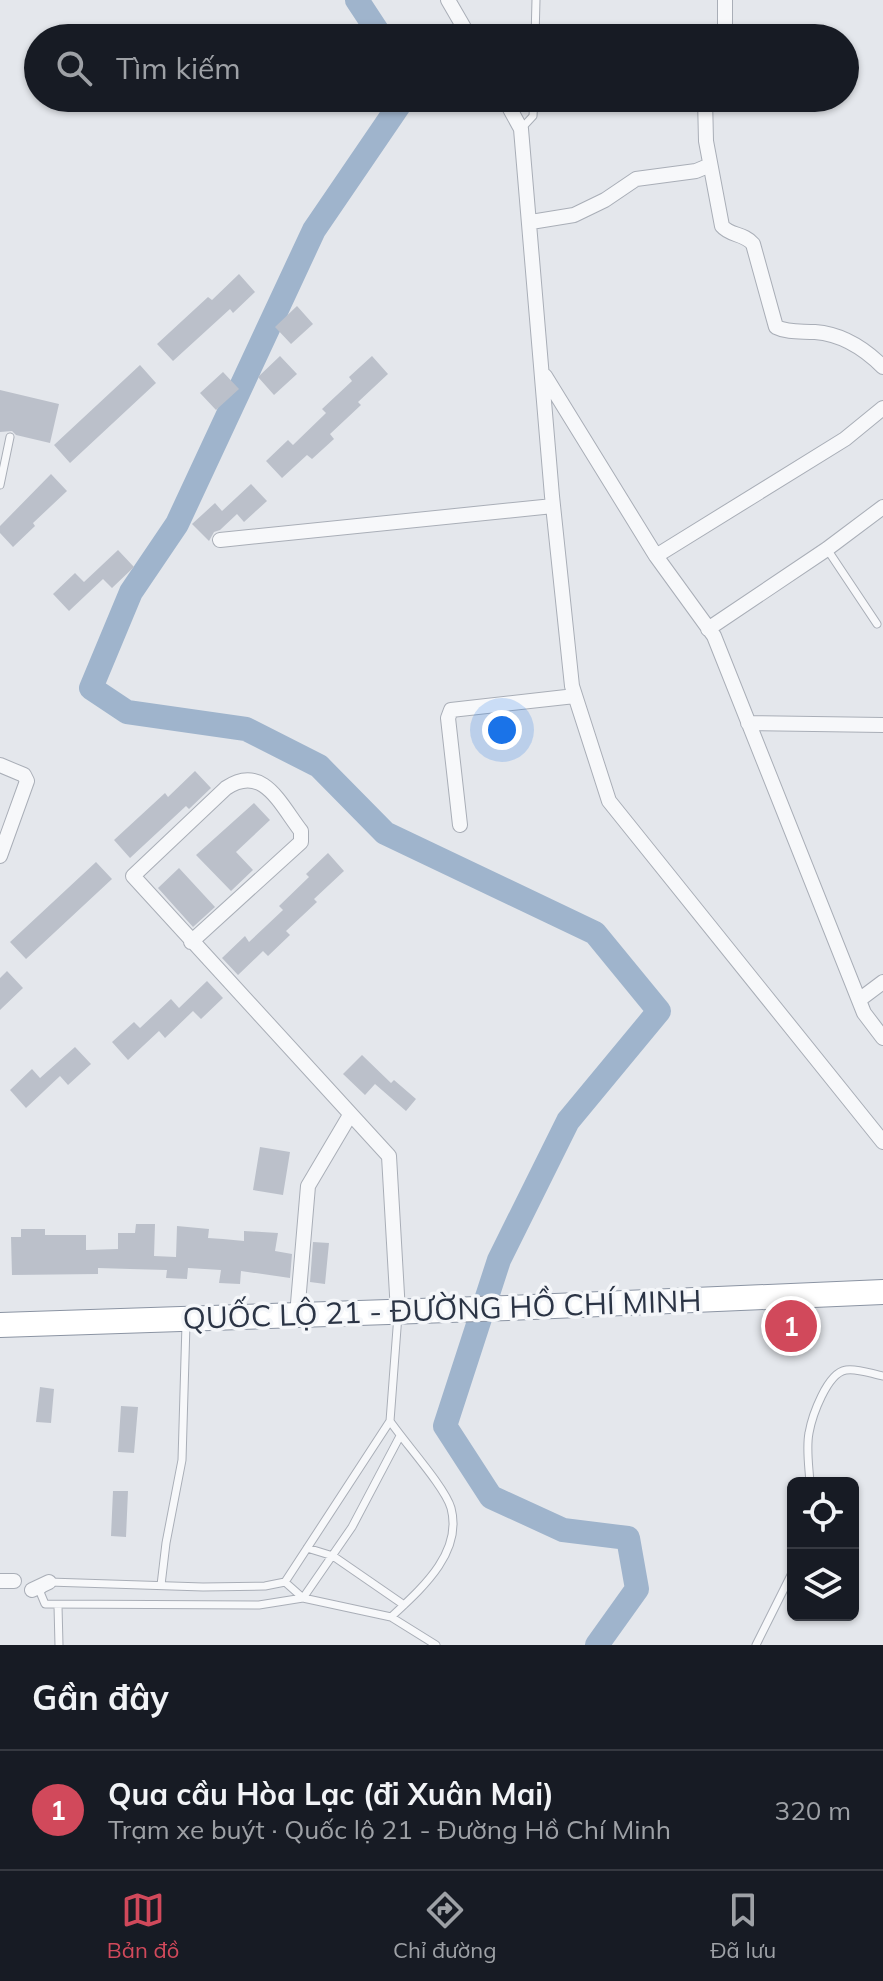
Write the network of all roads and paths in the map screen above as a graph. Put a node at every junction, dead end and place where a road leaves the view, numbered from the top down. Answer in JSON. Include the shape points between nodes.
{"nodes":[{"id":1,"x":448,"y":0,"type":"edge"},
{"id":2,"x":536,"y":0,"type":"edge"},
{"id":3,"x":725,"y":0,"type":"edge"},
{"id":4,"x":462,"y":24,"type":"edge"},
{"id":5,"x":535,"y":24,"type":"edge"},
{"id":6,"x":725,"y":24,"type":"edge"},
{"id":7,"x":512,"y":112,"type":"edge"},
{"id":8,"x":533,"y":112,"type":"edge"},
{"id":9,"x":705,"y":112,"type":"edge"},
{"id":10,"x":521,"y":129,"type":"junction"},
{"id":11,"x":710,"y":165,"type":"junction"},
{"id":12,"x":531,"y":222,"type":"junction"},
{"id":13,"x":883,"y":367,"type":"edge"},
{"id":14,"x":543,"y":372,"type":"junction"},
{"id":15,"x":883,"y":408,"type":"edge"},
{"id":16,"x":10,"y":437,"type":"dead end"},
{"id":17,"x":0,"y":485,"type":"edge"},
{"id":18,"x":553,"y":506,"type":"junction"},
{"id":19,"x":883,"y":507,"type":"edge"},
{"id":20,"x":220,"y":540,"type":"dead end"},
{"id":21,"x":827,"y":549,"type":"junction"},
{"id":22,"x":656,"y":556,"type":"junction"},
{"id":23,"x":877,"y":624,"type":"dead end"},
{"id":24,"x":708,"y":629,"type":"junction"},
{"id":25,"x":575,"y":696,"type":"junction"},
{"id":26,"x":748,"y":723,"type":"junction"},
{"id":27,"x":883,"y":725,"type":"edge"},
{"id":28,"x":0,"y":765,"type":"edge"},
{"id":29,"x":460,"y":825,"type":"dead end"},
{"id":30,"x":0,"y":856,"type":"edge"},
{"id":31,"x":191,"y":942,"type":"junction"},
{"id":32,"x":883,"y":982,"type":"edge"},
{"id":33,"x":859,"y":1000,"type":"junction"},
{"id":34,"x":883,"y":1038,"type":"edge"},
{"id":35,"x":350,"y":1115,"type":"junction"},
{"id":36,"x":883,"y":1142,"type":"edge"},
{"id":37,"x":883,"y":1292,"type":"edge"},
{"id":38,"x":398,"y":1312,"type":"junction"},
{"id":39,"x":297,"y":1315,"type":"junction"},
{"id":40,"x":186,"y":1318,"type":"junction"},
{"id":41,"x":0,"y":1325,"type":"edge"},
{"id":42,"x":883,"y":1376,"type":"edge"},
{"id":43,"x":390,"y":1421,"type":"junction"},
{"id":44,"x":400,"y":1436,"type":"junction"},
{"id":45,"x":810,"y":1477,"type":"edge"},
{"id":46,"x":307,"y":1548,"type":"junction"},
{"id":47,"x":333,"y":1556,"type":"junction"},
{"id":48,"x":49,"y":1582,"type":"junction"},
{"id":49,"x":285,"y":1582,"type":"junction"},
{"id":50,"x":787,"y":1583,"type":"edge"},
{"id":51,"x":161,"y":1585,"type":"junction"},
{"id":52,"x":136,"y":1586,"type":"junction"},
{"id":53,"x":32,"y":1590,"type":"dead end"},
{"id":54,"x":303,"y":1598,"type":"junction"},
{"id":55,"x":137,"y":1604,"type":"junction"},
{"id":56,"x":404,"y":1605,"type":"junction"},
{"id":57,"x":58,"y":1606,"type":"junction"},
{"id":58,"x":391,"y":1617,"type":"junction"},
{"id":59,"x":59,"y":1645,"type":"edge"},
{"id":60,"x":436,"y":1645,"type":"edge"},
{"id":61,"x":756,"y":1645,"type":"edge"}],
"edges":[{"from":1,"to":4,"type":"street"},
{"from":2,"to":5,"type":"lane"},
{"from":3,"to":6,"type":"street"},
{"from":7,"to":10,"type":"street"},
{"from":8,"to":10,"type":"lane"},
{"from":9,"to":11,"type":"street"},
{"from":10,"to":12,"type":"street"},
{"from":11,"to":12,"type":"street","via":[[636,179],[574,215]]},
{"from":11,"to":13,"type":"street","via":[[722,226],[753,244],[776,327],[844,338]]},
{"from":12,"to":14,"type":"street"},
{"from":14,"to":18,"type":"street"},
{"from":14,"to":22,"type":"street"},
{"from":15,"to":22,"type":"street","via":[[845,439]]},
{"from":16,"to":17,"type":"lane"},
{"from":18,"to":20,"type":"street"},
{"from":18,"to":25,"type":"street"},
{"from":19,"to":21,"type":"street"},
{"from":21,"to":23,"type":"lane"},
{"from":21,"to":24,"type":"street"},
{"from":22,"to":24,"type":"street"},
{"from":24,"to":26,"type":"street"},
{"from":25,"to":29,"type":"street","via":[[451,710]]},
{"from":25,"to":36,"type":"street","via":[[609,801]]},
{"from":26,"to":27,"type":"street"},
{"from":26,"to":33,"type":"street"},
{"from":28,"to":30,"type":"street","via":[[27,781]]},
{"from":31,"to":31,"type":"street","via":[[133,876],[226,788],[251,778],[263,784],[301,831],[301,842]]},
{"from":31,"to":35,"type":"street"},
{"from":32,"to":33,"type":"street"},
{"from":33,"to":34,"type":"street"},
{"from":35,"to":38,"type":"street","via":[[389,1156]]},
{"from":35,"to":39,"type":"street","via":[[308,1186]]},
{"from":37,"to":38,"type":"highway","name":"QUỐC LỘ 21 - ĐƯỜNG HỒ CHÍ MINH"},
{"from":38,"to":39,"type":"highway","name":"QUỐC LỘ 21 - ĐƯỜNG HỒ CHÍ MINH"},
{"from":38,"to":43,"type":"lane"},
{"from":39,"to":40,"type":"highway","name":"QUỐC LỘ 21 - ĐƯỜNG HỒ CHÍ MINH"},
{"from":40,"to":41,"type":"highway","name":"QUỐC LỘ 21 - ĐƯỜNG HỒ CHÍ MINH"},
{"from":40,"to":51,"type":"lane","via":[[182,1460]]},
{"from":42,"to":45,"type":"lane","via":[[847,1369],[826,1387],[808,1435]]},
{"from":43,"to":44,"type":"lane"},
{"from":43,"to":46,"type":"lane"},
{"from":44,"to":47,"type":"lane"},
{"from":44,"to":56,"type":"lane","via":[[451,1505],[454,1534],[426,1584]]},
{"from":46,"to":47,"type":"lane"},
{"from":46,"to":49,"type":"lane"},
{"from":47,"to":54,"type":"lane"},
{"from":47,"to":56,"type":"lane"},
{"from":48,"to":52,"type":"lane"},
{"from":48,"to":53,"type":"street"},
{"from":48,"to":57,"type":"lane","via":[[40,1592],[45,1604]]},
{"from":49,"to":51,"type":"lane"},
{"from":49,"to":54,"type":"lane"},
{"from":50,"to":61,"type":"lane"},
{"from":51,"to":52,"type":"lane"},
{"from":52,"to":55,"type":"lane"},
{"from":54,"to":55,"type":"lane","via":[[259,1605]]},
{"from":54,"to":58,"type":"lane"},
{"from":55,"to":57,"type":"lane"},
{"from":56,"to":58,"type":"lane"},
{"from":57,"to":59,"type":"lane"},
{"from":58,"to":60,"type":"lane"}]}
